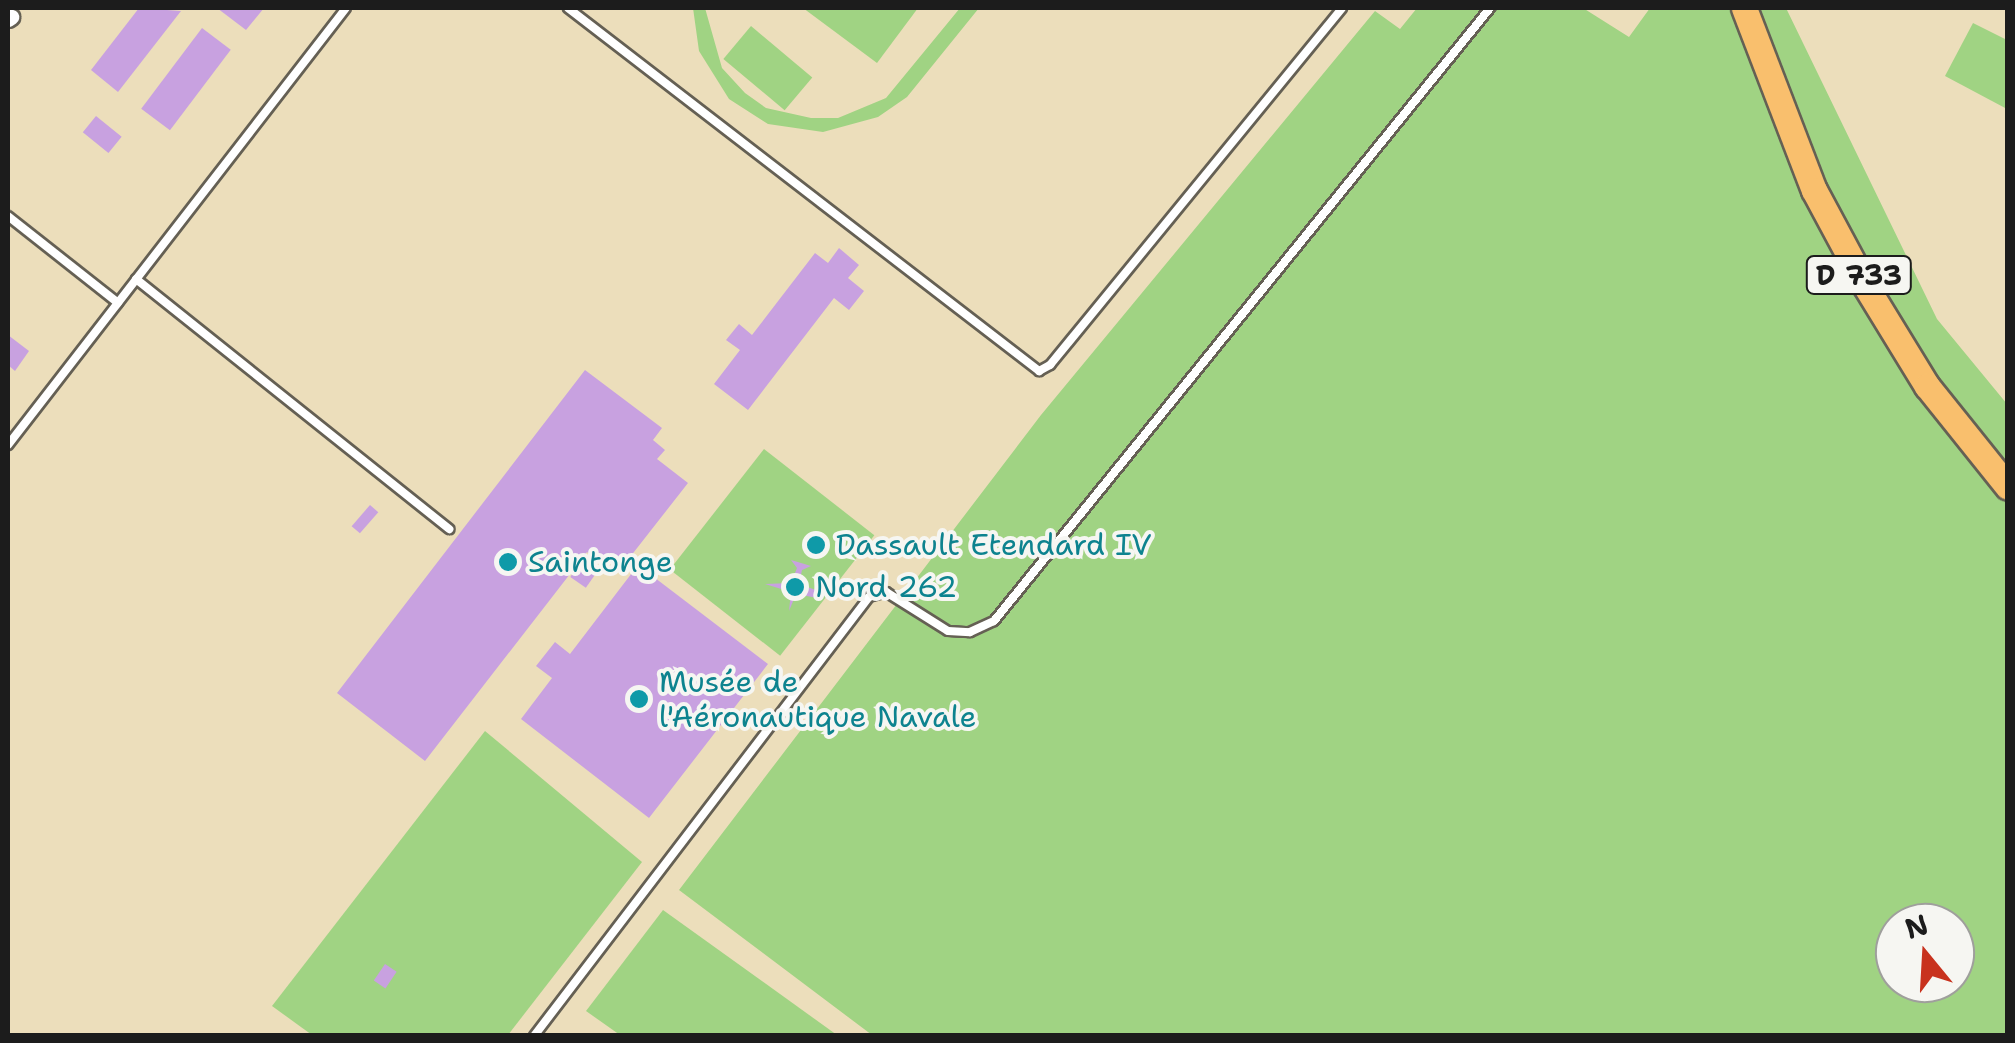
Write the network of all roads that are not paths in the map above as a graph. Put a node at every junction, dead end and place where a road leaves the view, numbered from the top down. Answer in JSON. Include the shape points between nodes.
{"nodes":[{"id":1,"x":346,"y":8,"type":"edge"},
{"id":2,"x":568,"y":8,"type":"edge"},
{"id":3,"x":1342,"y":8,"type":"edge"},
{"id":4,"x":1490,"y":8,"type":"edge"},
{"id":5,"x":1746,"y":8,"type":"edge"},
{"id":6,"x":8,"y":216,"type":"edge"},
{"id":7,"x":136,"y":279,"type":"junction"},
{"id":8,"x":118,"y":303,"type":"junction"},
{"id":9,"x":8,"y":445,"type":"edge"},
{"id":10,"x":2008,"y":487,"type":"edge"},
{"id":11,"x":449,"y":528,"type":"dead end"},
{"id":12,"x":534,"y":1036,"type":"edge"}],
"edges":[{"from":1,"to":7,"type":"lane"},
{"from":2,"to":3,"type":"lane","via":[[1038,371],[1050,365]]},
{"from":4,"to":12,"type":"lane","via":[[994,621],[970,632],[948,631],[886,592],[869,597]]},
{"from":5,"to":10,"type":"main road","number":"D 733","via":[[1814,190],[1864,285],[1927,386]]},
{"from":6,"to":8,"type":"lane"},
{"from":7,"to":8,"type":"lane"},
{"from":7,"to":11,"type":"lane"},
{"from":8,"to":9,"type":"lane"}]}
